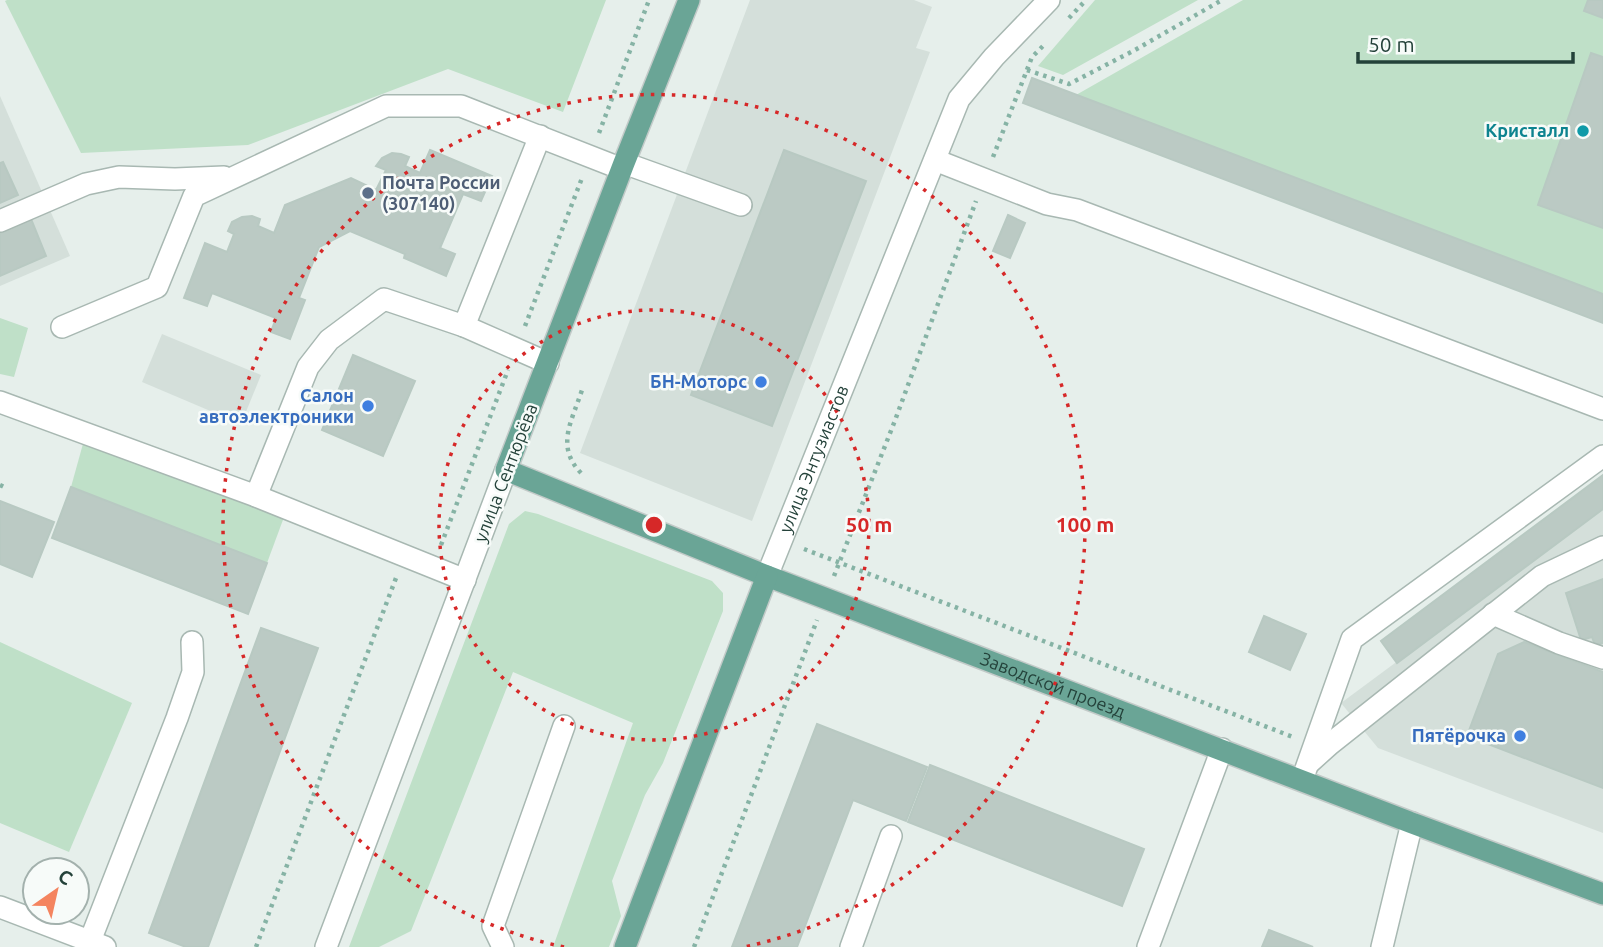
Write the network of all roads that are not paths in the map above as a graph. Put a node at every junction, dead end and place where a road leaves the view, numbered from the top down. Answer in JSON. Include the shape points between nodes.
{"nodes":[{"id":1,"x":689,"y":0,"type":"edge"},
{"id":2,"x":1049,"y":0,"type":"edge"},
{"id":3,"x":540,"y":136,"type":"junction"},
{"id":4,"x":935,"y":160,"type":"junction"},
{"id":5,"x":623,"y":166,"type":"junction"},
{"id":6,"x":233,"y":177,"type":"junction"},
{"id":7,"x":741,"y":205,"type":"dead end"},
{"id":8,"x":0,"y":221,"type":"edge"},
{"id":9,"x":464,"y":326,"type":"junction"},
{"id":10,"x":62,"y":327,"type":"dead end"},
{"id":11,"x":548,"y":363,"type":"junction"},
{"id":12,"x":0,"y":401,"type":"edge"},
{"id":13,"x":1603,"y":409,"type":"edge"},
{"id":14,"x":1603,"y":456,"type":"edge"},
{"id":15,"x":506,"y":470,"type":"junction"},
{"id":16,"x":256,"y":496,"type":"junction"},
{"id":17,"x":1603,"y":547,"type":"edge"},
{"id":18,"x":767,"y":576,"type":"junction"},
{"id":19,"x":466,"y":580,"type":"junction"},
{"id":20,"x":1493,"y":614,"type":"junction"},
{"id":21,"x":192,"y":642,"type":"dead end"},
{"id":22,"x":1603,"y":658,"type":"edge"},
{"id":23,"x":564,"y":726,"type":"dead end"},
{"id":24,"x":1222,"y":749,"type":"junction"},
{"id":25,"x":1308,"y":763,"type":"junction"},
{"id":26,"x":1412,"y":823,"type":"junction"},
{"id":27,"x":891,"y":836,"type":"dead end"},
{"id":28,"x":1603,"y":894,"type":"edge"},
{"id":29,"x":0,"y":907,"type":"edge"},
{"id":30,"x":97,"y":944,"type":"edge"},
{"id":31,"x":326,"y":947,"type":"edge"},
{"id":32,"x":503,"y":947,"type":"edge"},
{"id":33,"x":625,"y":947,"type":"edge"},
{"id":34,"x":851,"y":947,"type":"edge"},
{"id":35,"x":1148,"y":947,"type":"edge"},
{"id":36,"x":1382,"y":947,"type":"edge"}],
"edges":[{"from":1,"to":5,"type":"main road","name":"улица Сентюрёва"},
{"from":2,"to":4,"type":"street","name":"улица Энтузиастов","via":[[959,99]]},
{"from":3,"to":5,"type":"street"},
{"from":3,"to":6,"type":"street","via":[[461,106],[386,106]]},
{"from":3,"to":9,"type":"street"},
{"from":4,"to":13,"type":"street"},
{"from":4,"to":18,"type":"street","name":"улица Энтузиастов"},
{"from":5,"to":7,"type":"street"},
{"from":5,"to":11,"type":"main road","name":"улица Сентюрёва"},
{"from":6,"to":8,"type":"street","via":[[119,177],[86,184]]},
{"from":6,"to":10,"type":"street","via":[[194,196],[157,287]]},
{"from":9,"to":11,"type":"street"},
{"from":9,"to":16,"type":"street","via":[[384,299],[329,340],[308,367]]},
{"from":11,"to":15,"type":"main road","name":"улица Сентюрёва"},
{"from":12,"to":16,"type":"street"},
{"from":14,"to":25,"type":"street","via":[[1352,639]]},
{"from":15,"to":18,"type":"main road","name":"Заводской проезд"},
{"from":15,"to":19,"type":"street","name":"улица Сентюрёва"},
{"from":16,"to":19,"type":"street"},
{"from":17,"to":20,"type":"street","via":[[1542,576]]},
{"from":18,"to":24,"type":"main road","name":"Заводской проезд"},
{"from":18,"to":33,"type":"main road","name":"улица Энтузиастов"},
{"from":19,"to":31,"type":"street","name":"улица Сентюрёва"},
{"from":20,"to":22,"type":"street"},
{"from":20,"to":25,"type":"street"},
{"from":21,"to":30,"type":"street","via":[[193,672]]},
{"from":23,"to":32,"type":"street","via":[[493,926]]},
{"from":24,"to":25,"type":"main road","name":"Заводской проезд"},
{"from":24,"to":35,"type":"street"},
{"from":25,"to":26,"type":"main road","name":"Заводской проезд"},
{"from":26,"to":28,"type":"main road","name":"Заводской проезд"},
{"from":26,"to":36,"type":"street"},
{"from":27,"to":34,"type":"street"},
{"from":29,"to":30,"type":"street"}]}
